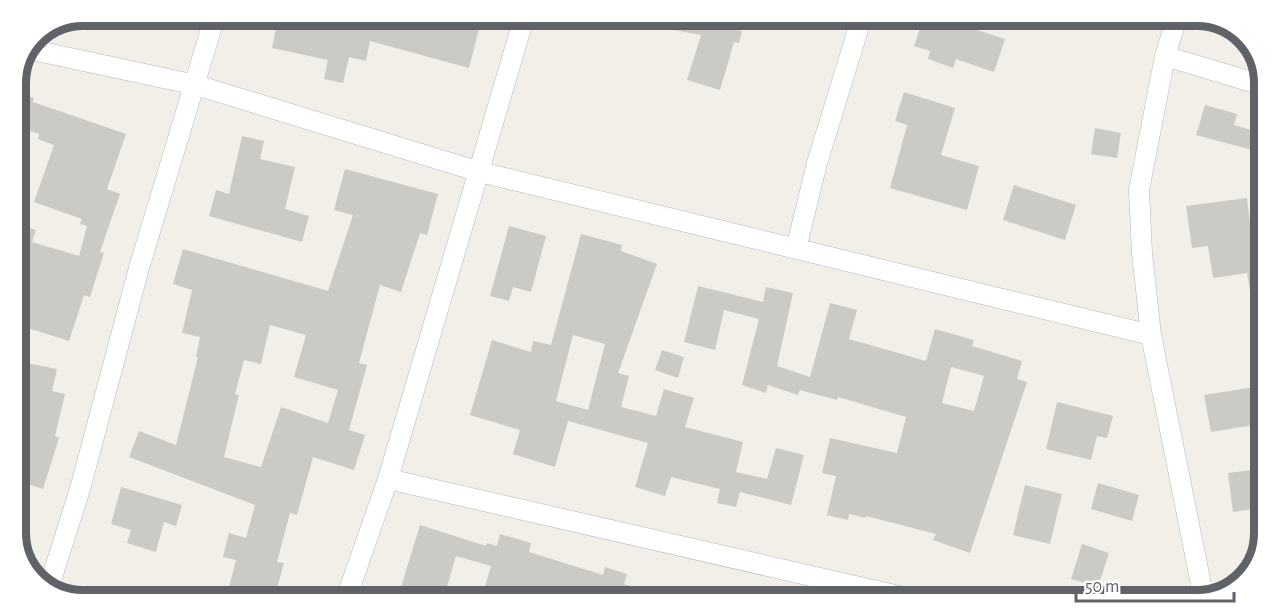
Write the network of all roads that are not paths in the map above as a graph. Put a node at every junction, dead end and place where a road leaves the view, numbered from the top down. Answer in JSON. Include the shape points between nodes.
{"nodes":[{"id":1,"x":212,"y":26,"type":"edge"},
{"id":2,"x":522,"y":26,"type":"edge"},
{"id":3,"x":859,"y":26,"type":"edge"},
{"id":4,"x":1174,"y":26,"type":"edge"},
{"id":5,"x":35,"y":51,"type":"edge"},
{"id":6,"x":1165,"y":57,"type":"junction"},
{"id":7,"x":1254,"y":83,"type":"edge"},
{"id":8,"x":196,"y":85,"type":"junction"},
{"id":9,"x":480,"y":172,"type":"junction"},
{"id":10,"x":796,"y":249,"type":"junction"},
{"id":11,"x":1151,"y":335,"type":"junction"},
{"id":12,"x":388,"y":479,"type":"junction"},
{"id":13,"x":51,"y":581,"type":"edge"},
{"id":14,"x":349,"y":590,"type":"edge"},
{"id":15,"x":873,"y":590,"type":"edge"},
{"id":16,"x":1202,"y":590,"type":"edge"}],
"edges":[{"from":1,"to":8,"type":"street"},
{"from":2,"to":9,"type":"street"},
{"from":3,"to":10,"type":"street"},
{"from":4,"to":6,"type":"street"},
{"from":5,"to":8,"type":"street"},
{"from":6,"to":7,"type":"street"},
{"from":6,"to":11,"type":"street","via":[[1139,190]]},
{"from":8,"to":9,"type":"street"},
{"from":8,"to":13,"type":"street","via":[[139,268],[80,489]]},
{"from":9,"to":10,"type":"street"},
{"from":9,"to":12,"type":"street"},
{"from":10,"to":11,"type":"street"},
{"from":11,"to":16,"type":"street"},
{"from":12,"to":14,"type":"street"},
{"from":12,"to":15,"type":"street"}]}
